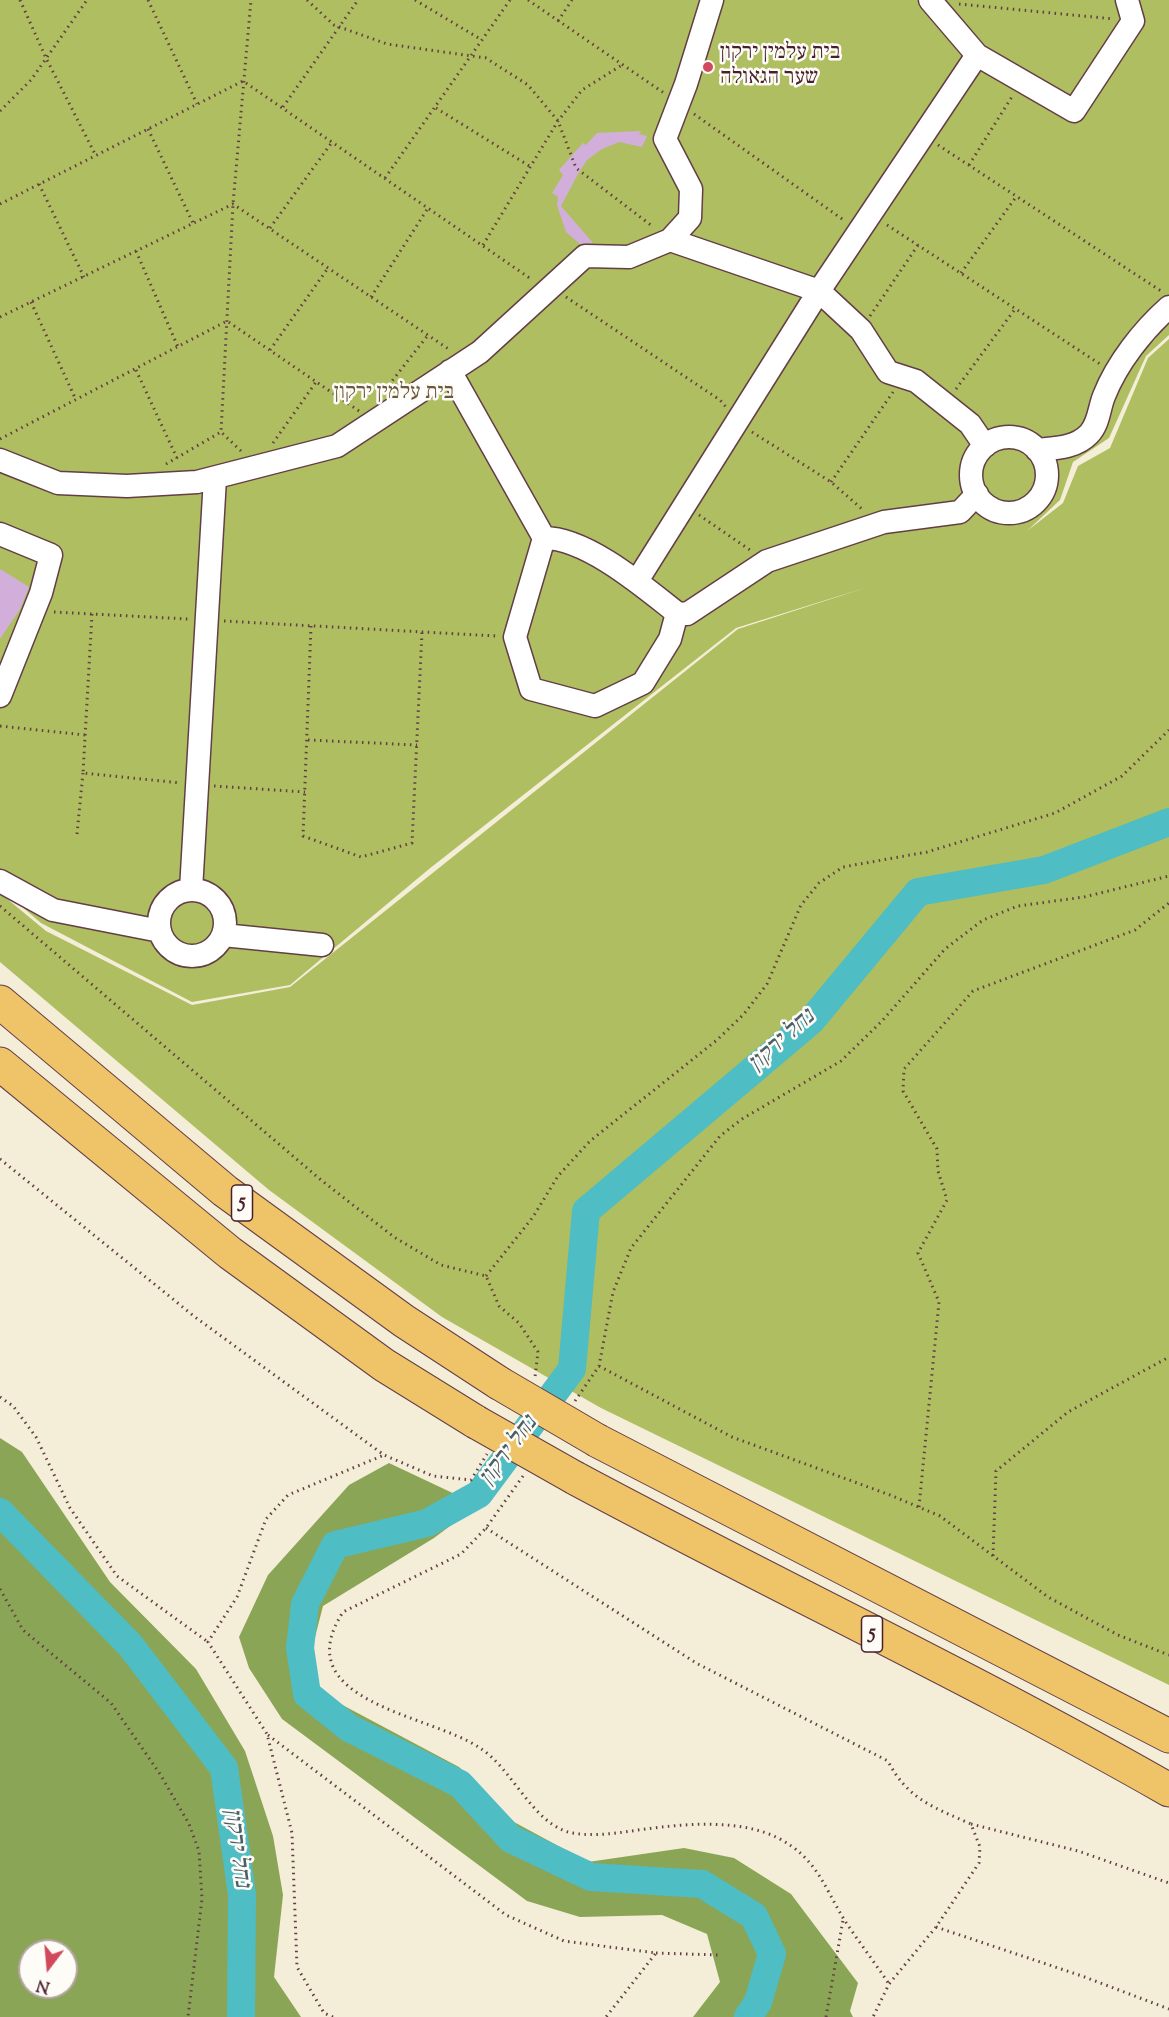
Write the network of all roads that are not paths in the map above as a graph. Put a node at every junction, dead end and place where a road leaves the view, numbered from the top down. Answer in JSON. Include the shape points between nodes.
{"nodes":[{"id":1,"x":712,"y":0,"type":"edge"},
{"id":2,"x":931,"y":1,"type":"edge"},
{"id":3,"x":1130,"y":10,"type":"edge"},
{"id":4,"x":977,"y":55,"type":"junction"},
{"id":5,"x":670,"y":240,"type":"junction"},
{"id":6,"x":819,"y":291,"type":"junction"},
{"id":7,"x":1169,"y":307,"type":"edge"},
{"id":8,"x":458,"y":366,"type":"junction"},
{"id":9,"x":985,"y":446,"type":"junction"},
{"id":10,"x":1037,"y":450,"type":"junction"},
{"id":11,"x":0,"y":460,"type":"edge"},
{"id":12,"x":215,"y":478,"type":"junction"},
{"id":13,"x":977,"y":494,"type":"junction"},
{"id":14,"x":0,"y":534,"type":"edge"},
{"id":15,"x":544,"y":538,"type":"junction"},
{"id":16,"x":637,"y":581,"type":"junction"},
{"id":17,"x":677,"y":613,"type":"junction"},
{"id":18,"x":0,"y":696,"type":"edge"},
{"id":19,"x":0,"y":881,"type":"edge"},
{"id":20,"x":191,"y":890,"type":"junction"},
{"id":21,"x":160,"y":931,"type":"junction"},
{"id":22,"x":224,"y":935,"type":"junction"},
{"id":23,"x":322,"y":945,"type":"dead end"},
{"id":24,"x":0,"y":1002,"type":"edge"},
{"id":25,"x":0,"y":1064,"type":"edge"},
{"id":26,"x":1169,"y":1736,"type":"edge"},
{"id":27,"x":1169,"y":1790,"type":"edge"}],
"edges":[{"from":1,"to":5,"type":"lane","via":[[665,139],[691,189],[690,218]]},
{"from":2,"to":4,"type":"lane"},
{"from":3,"to":4,"type":"lane","via":[[1074,111]]},
{"from":4,"to":6,"type":"lane"},
{"from":5,"to":6,"type":"lane"},
{"from":5,"to":8,"type":"lane","via":[[629,257],[585,256]]},
{"from":6,"to":9,"type":"lane","via":[[861,330],[888,372],[916,381],[970,424]]},
{"from":6,"to":16,"type":"lane"},
{"from":7,"to":10,"type":"lane","via":[[1136,343],[1116,374],[1089,435],[1066,447]]},
{"from":8,"to":12,"type":"lane","via":[[337,446]]},
{"from":8,"to":15,"type":"lane"},
{"from":9,"to":10,"type":"lane","via":[[1006,437],[1028,442]]},
{"from":9,"to":13,"type":"lane","via":[[973,463],[972,485]]},
{"from":10,"to":13,"type":"lane","via":[[1044,460],[1047,479],[1041,496],[1032,505],[1021,511],[996,510]]},
{"from":11,"to":12,"type":"lane","via":[[58,483],[127,486]]},
{"from":12,"to":20,"type":"lane"},
{"from":13,"to":17,"type":"lane","via":[[960,512],[879,524],[767,561],[687,614]]},
{"from":14,"to":18,"type":"lane","via":[[51,555],[34,611]]},
{"from":15,"to":16,"type":"lane","via":[[558,538],[624,570]]},
{"from":15,"to":17,"type":"lane","via":[[515,637],[531,688],[595,706],[643,683],[670,639]]},
{"from":16,"to":17,"type":"lane"},
{"from":19,"to":21,"type":"lane","via":[[53,910]]},
{"from":20,"to":21,"type":"lane","via":[[179,892],[163,908]]},
{"from":20,"to":22,"type":"lane","via":[[202,891],[222,908]]},
{"from":21,"to":22,"type":"lane","via":[[172,950],[194,956],[216,947]]},
{"from":22,"to":23,"type":"lane"},
{"from":24,"to":26,"type":"highway","number":"5","bridge":true,"via":[[225,1191],[404,1322],[500,1383],[598,1442]]},
{"from":25,"to":27,"type":"highway","number":"5","bridge":true,"via":[[230,1253],[384,1365],[476,1422],[715,1554],[1087,1743]]}]}
